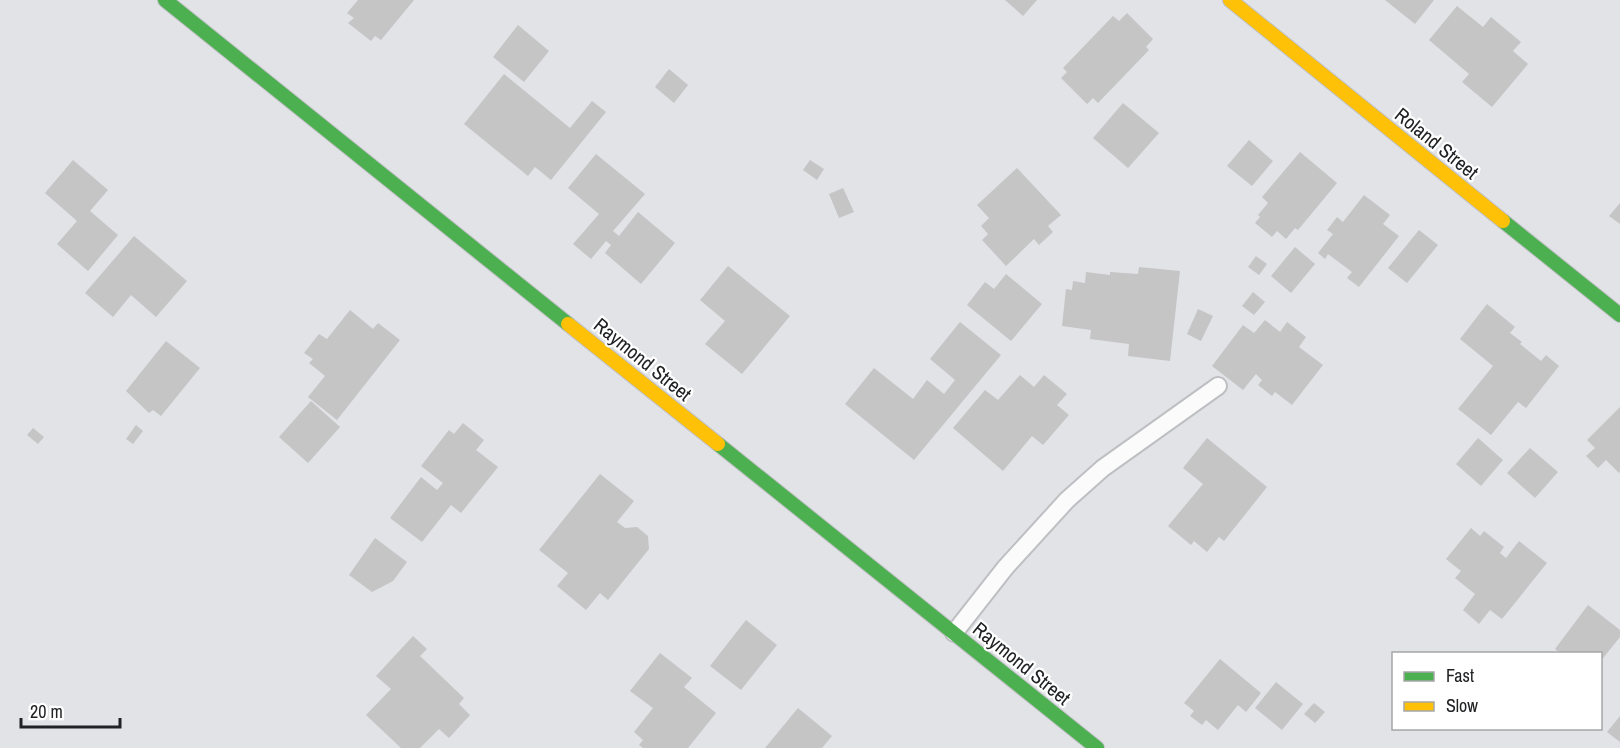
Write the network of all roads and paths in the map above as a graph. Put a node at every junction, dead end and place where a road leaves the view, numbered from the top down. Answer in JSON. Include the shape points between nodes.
{"nodes":[{"id":1,"x":165,"y":0,"type":"edge"},
{"id":2,"x":1230,"y":0,"type":"edge"},
{"id":3,"x":1620,"y":315,"type":"edge"},
{"id":4,"x":1218,"y":386,"type":"dead end"},
{"id":5,"x":954,"y":633,"type":"junction"},
{"id":6,"x":1097,"y":748,"type":"edge"}],
"edges":[{"from":1,"to":5,"type":"street","name":"Raymond Street"},
{"from":2,"to":3,"type":"street","name":"Roland Street"},
{"from":4,"to":5,"type":"lane","via":[[1102,468],[1067,500],[1005,568]]},
{"from":5,"to":6,"type":"street","name":"Raymond Street"}]}
